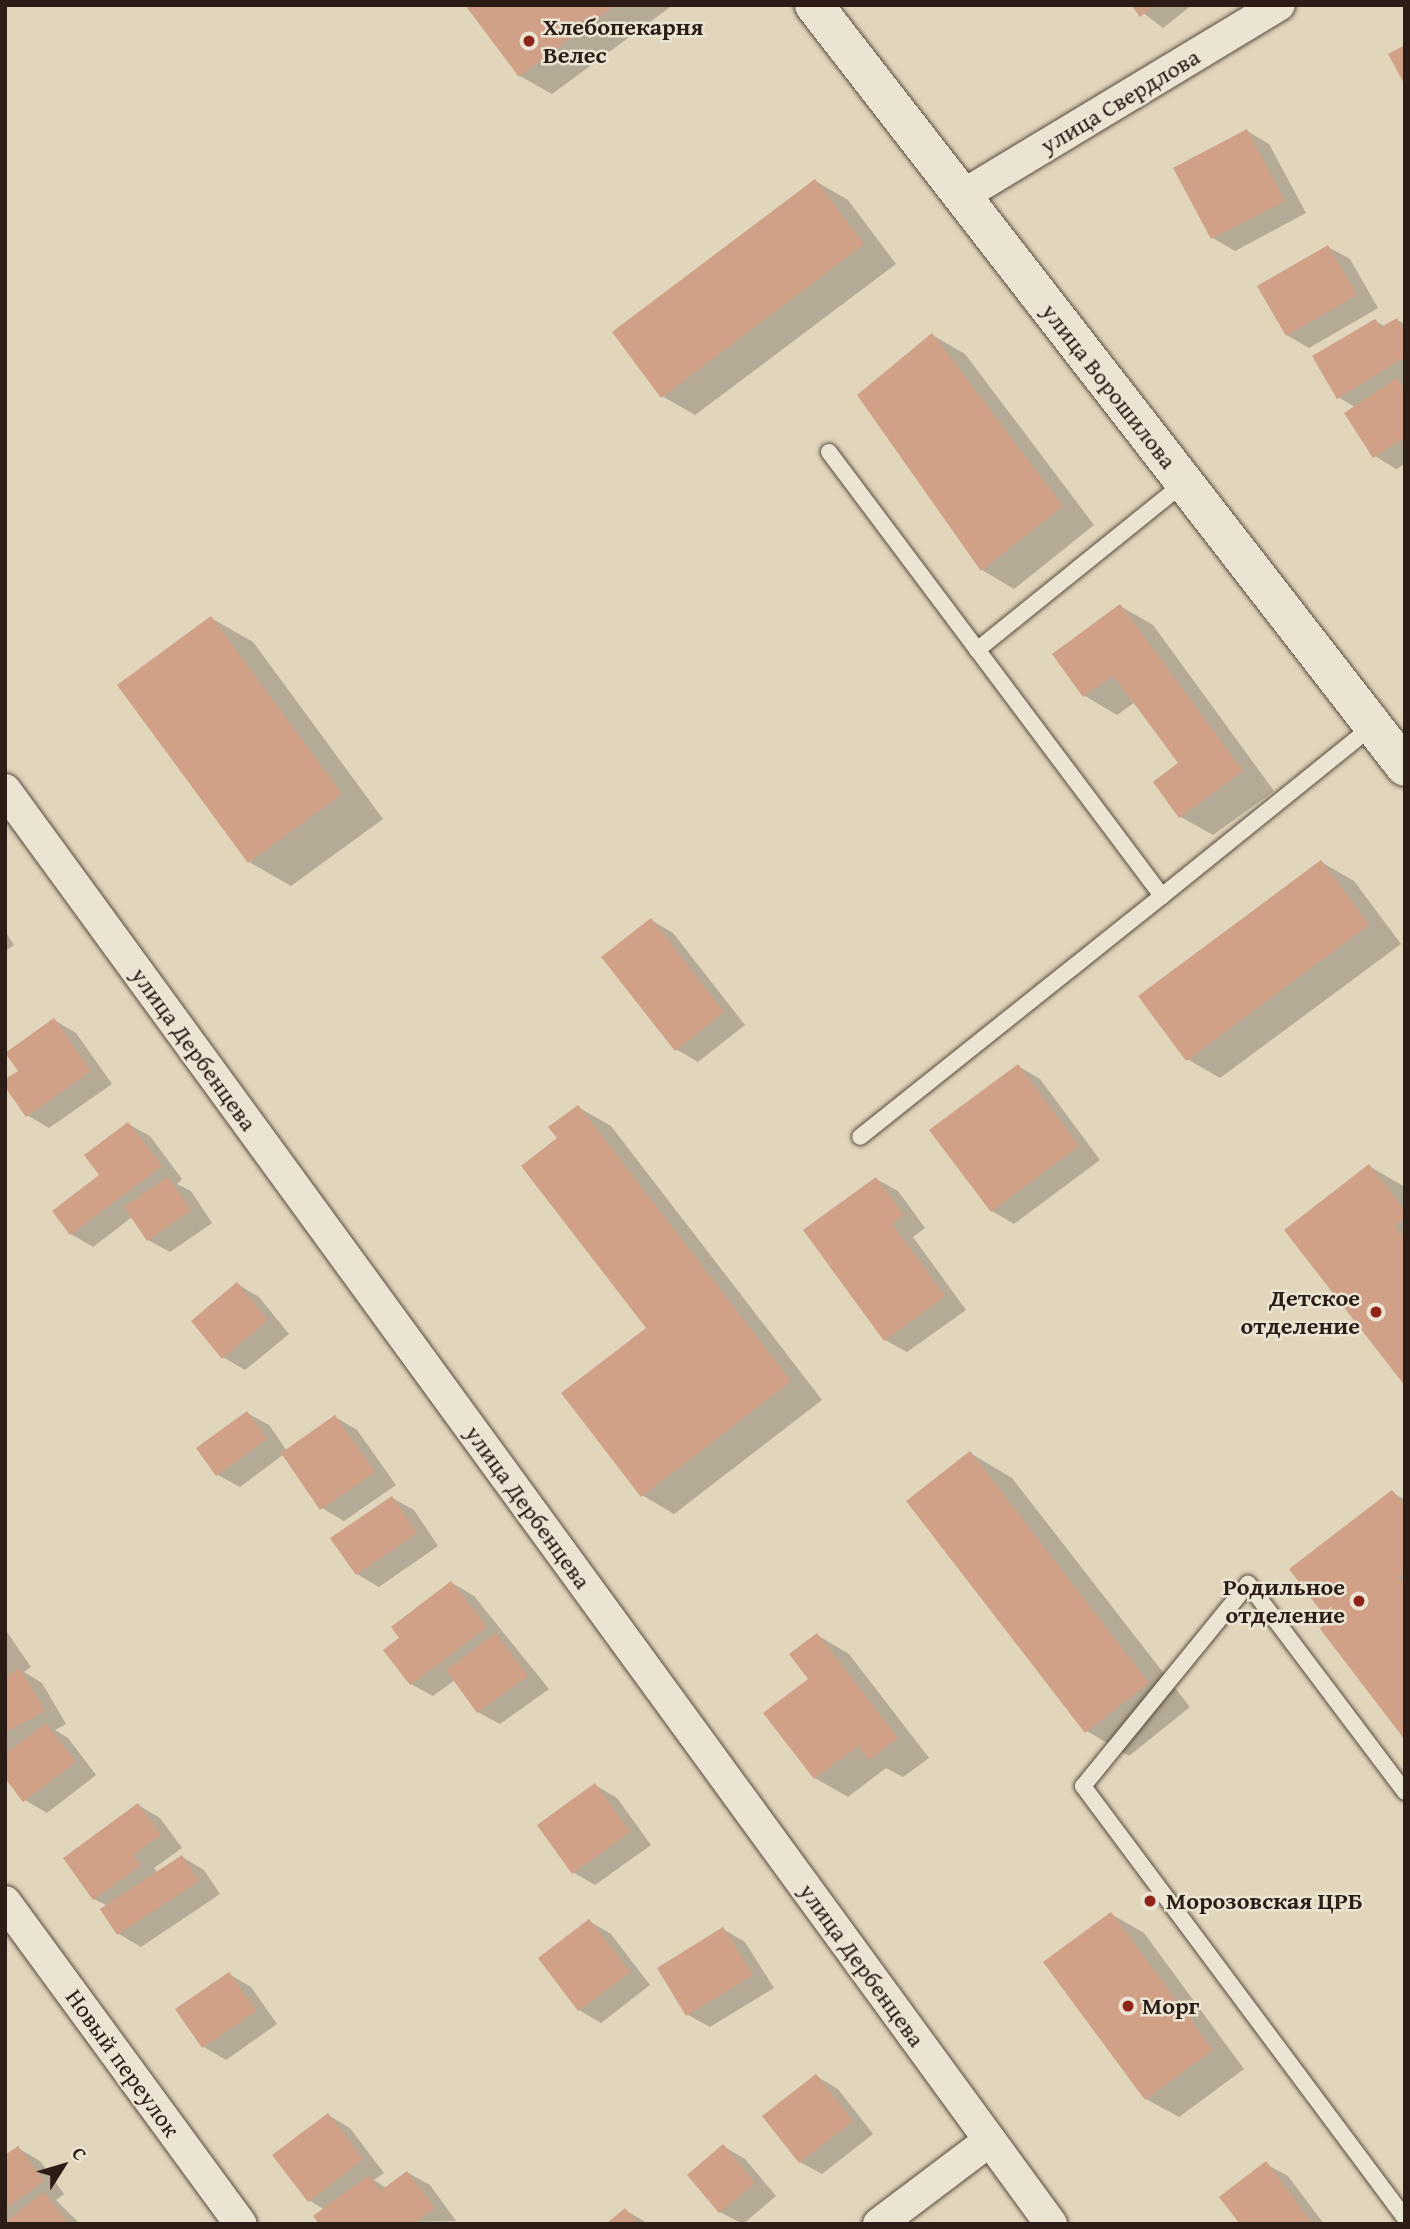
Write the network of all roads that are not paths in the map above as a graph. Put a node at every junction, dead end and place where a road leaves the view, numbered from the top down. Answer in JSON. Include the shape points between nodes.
{"nodes":[{"id":1,"x":814,"y":5,"type":"edge"},
{"id":2,"x":1279,"y":5,"type":"edge"},
{"id":3,"x":962,"y":196,"type":"junction"},
{"id":4,"x":829,"y":452,"type":"dead end"},
{"id":5,"x":1184,"y":483,"type":"junction"},
{"id":6,"x":977,"y":650,"type":"junction"},
{"id":7,"x":1373,"y":726,"type":"junction"},
{"id":8,"x":1405,"y":767,"type":"edge"},
{"id":9,"x":5,"y":790,"type":"edge"},
{"id":10,"x":1162,"y":896,"type":"junction"},
{"id":11,"x":860,"y":1137,"type":"dead end"},
{"id":12,"x":1405,"y":1791,"type":"edge"},
{"id":13,"x":5,"y":1902,"type":"edge"},
{"id":14,"x":990,"y":2140,"type":"junction"},
{"id":15,"x":1405,"y":2218,"type":"edge"},
{"id":16,"x":241,"y":2224,"type":"edge"},
{"id":17,"x":878,"y":2224,"type":"edge"},
{"id":18,"x":1051,"y":2224,"type":"edge"}],
"edges":[{"from":1,"to":3,"type":"main road","name":"улица Ворошилова"},
{"from":2,"to":3,"type":"street","name":"улица Свердлова"},
{"from":3,"to":5,"type":"main road","name":"улица Ворошилова"},
{"from":4,"to":6,"type":"lane"},
{"from":5,"to":6,"type":"lane"},
{"from":5,"to":7,"type":"main road","name":"улица Ворошилова"},
{"from":6,"to":10,"type":"lane"},
{"from":7,"to":8,"type":"main road","name":"улица Ворошилова"},
{"from":7,"to":10,"type":"lane"},
{"from":9,"to":14,"type":"street","name":"улица Дербенцева"},
{"from":10,"to":11,"type":"lane"},
{"from":12,"to":15,"type":"lane","via":[[1248,1584],[1083,1786]]},
{"from":13,"to":16,"type":"street","name":"Новый переулок"},
{"from":14,"to":17,"type":"street"},
{"from":14,"to":18,"type":"street","name":"улица Дербенцева"}]}
